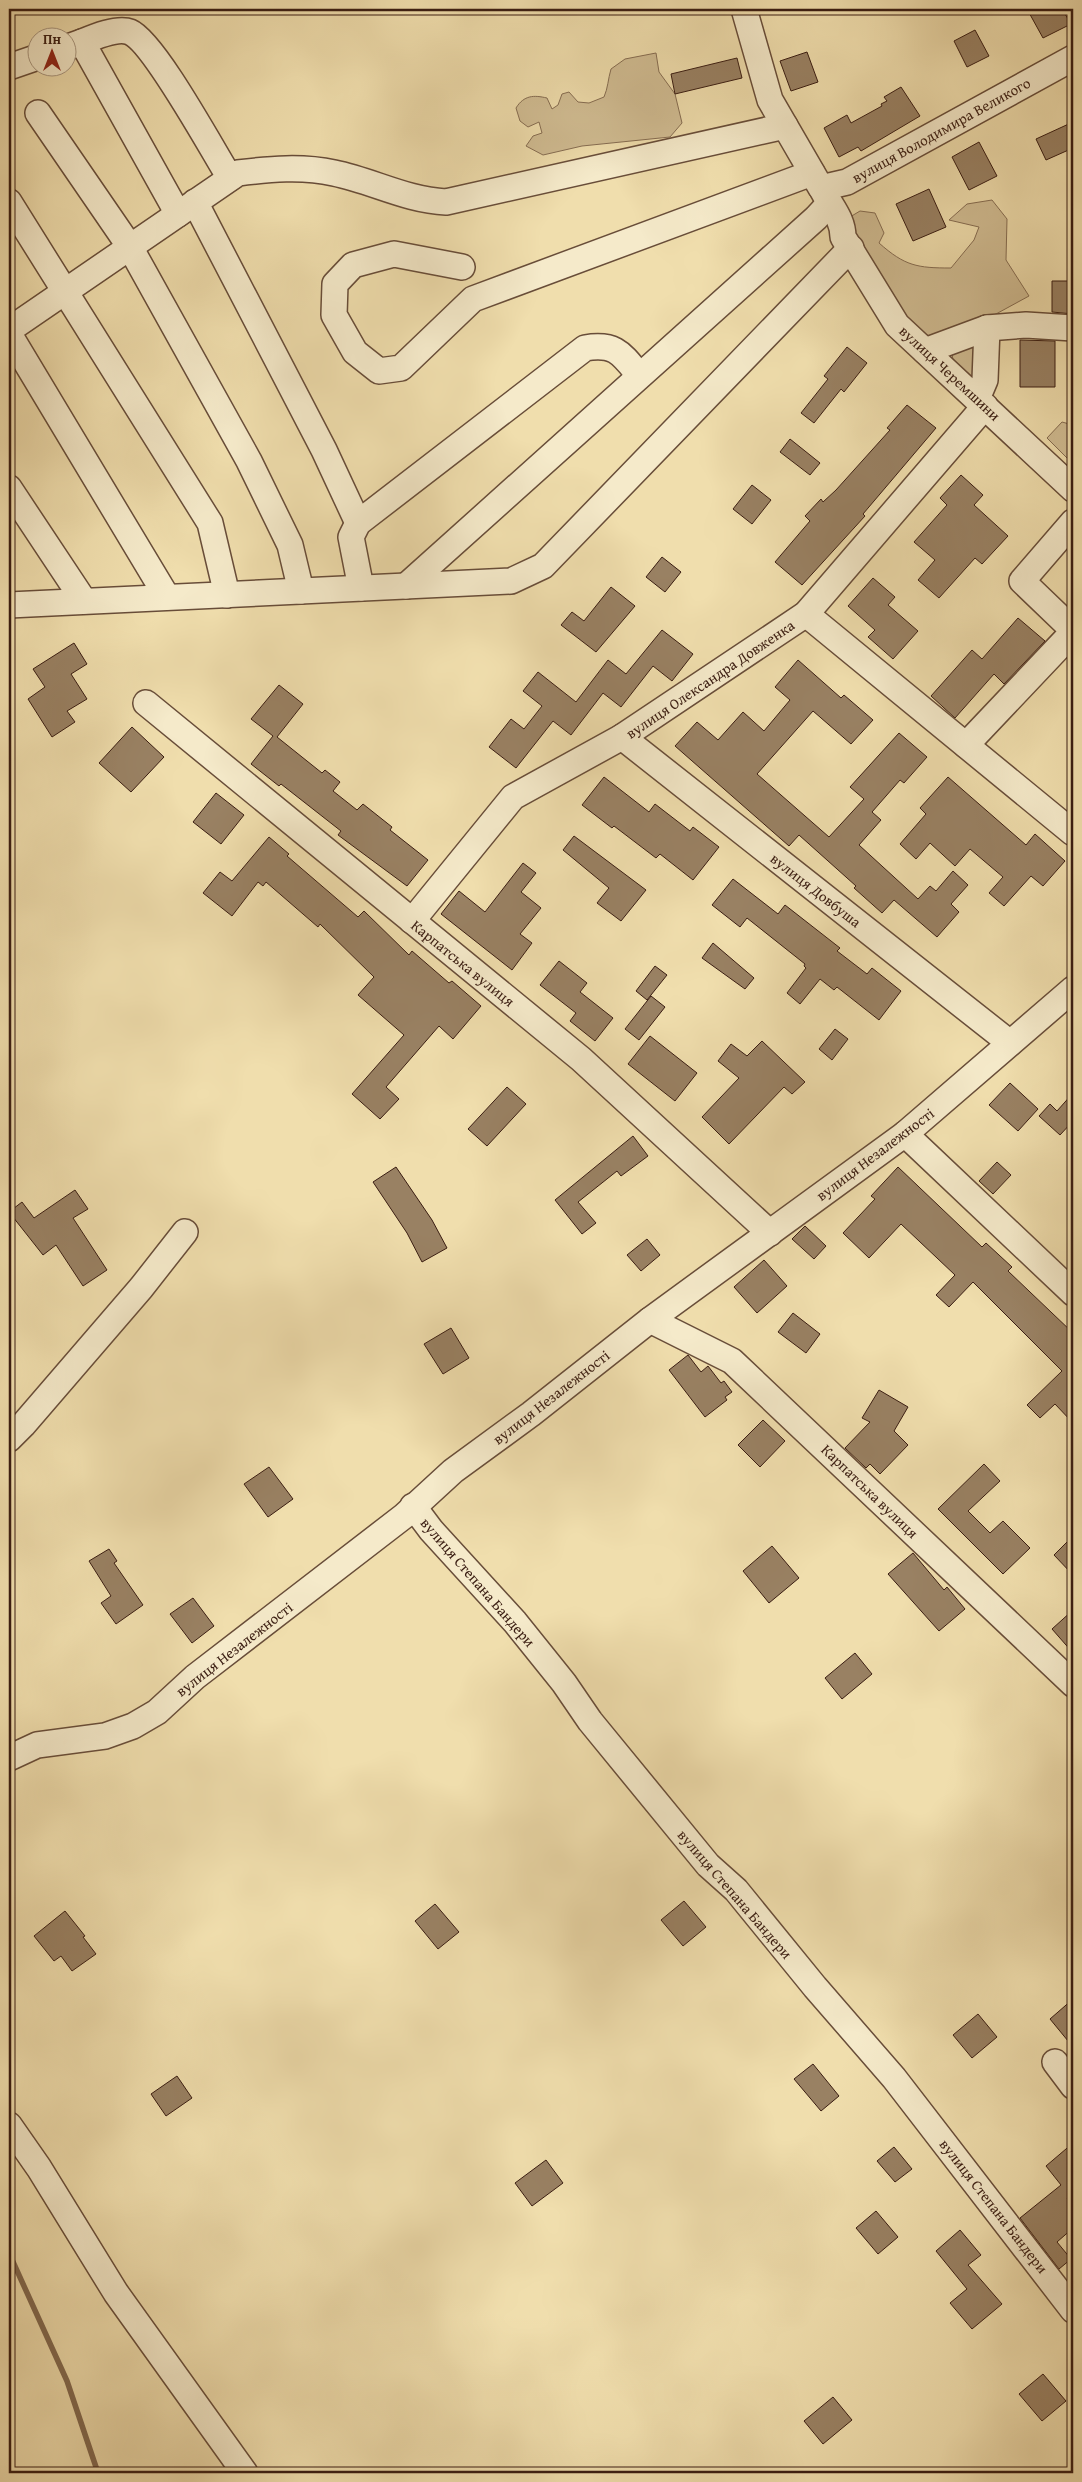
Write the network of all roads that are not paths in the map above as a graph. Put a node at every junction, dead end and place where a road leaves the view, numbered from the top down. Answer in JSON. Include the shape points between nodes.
{"nodes":[{"id":1,"x":744,"y":9,"type":"edge"},
{"id":2,"x":78,"y":43,"type":"edge"},
{"id":3,"x":78,"y":48,"type":"edge"},
{"id":4,"x":1073,"y":58,"type":"edge"},
{"id":5,"x":28,"y":60,"type":"edge"},
{"id":6,"x":9,"y":67,"type":"edge"},
{"id":7,"x":38,"y":113,"type":"dead end"},
{"id":8,"x":785,"y":126,"type":"junction"},
{"id":9,"x":230,"y":178,"type":"junction"},
{"id":10,"x":821,"y":188,"type":"junction"},
{"id":11,"x":9,"y":202,"type":"edge"},
{"id":12,"x":186,"y":208,"type":"junction"},
{"id":13,"x":130,"y":247,"type":"junction"},
{"id":14,"x":852,"y":248,"type":"junction"},
{"id":15,"x":462,"y":267,"type":"dead end"},
{"id":16,"x":64,"y":292,"type":"junction"},
{"id":17,"x":987,"y":328,"type":"junction"},
{"id":18,"x":1073,"y":328,"type":"edge"},
{"id":19,"x":9,"y":330,"type":"edge"},
{"id":20,"x":9,"y":334,"type":"edge"},
{"id":21,"x":926,"y":351,"type":"junction"},
{"id":22,"x":639,"y":375,"type":"junction"},
{"id":23,"x":981,"y":403,"type":"junction"},
{"id":24,"x":9,"y":488,"type":"edge"},
{"id":25,"x":1073,"y":489,"type":"edge"},
{"id":26,"x":1073,"y":522,"type":"edge"},
{"id":27,"x":358,"y":523,"type":"junction"},
{"id":28,"x":406,"y":586,"type":"junction"},
{"id":29,"x":361,"y":588,"type":"junction"},
{"id":30,"x":300,"y":591,"type":"junction"},
{"id":31,"x":227,"y":595,"type":"junction"},
{"id":32,"x":167,"y":598,"type":"junction"},
{"id":33,"x":84,"y":602,"type":"junction"},
{"id":34,"x":9,"y":605,"type":"edge"},
{"id":35,"x":806,"y":614,"type":"junction"},
{"id":36,"x":1073,"y":631,"type":"edge"},
{"id":37,"x":146,"y":704,"type":"dead end"},
{"id":38,"x":622,"y":737,"type":"junction"},
{"id":39,"x":966,"y":745,"type":"junction"},
{"id":40,"x":1073,"y":833,"type":"edge"},
{"id":41,"x":412,"y":921,"type":"junction"},
{"id":42,"x":1073,"y":990,"type":"edge"},
{"id":43,"x":1010,"y":1043,"type":"junction"},
{"id":44,"x":905,"y":1134,"type":"junction"},
{"id":45,"x":185,"y":1232,"type":"dead end"},
{"id":46,"x":770,"y":1233,"type":"junction"},
{"id":47,"x":1073,"y":1293,"type":"edge"},
{"id":48,"x":650,"y":1320,"type":"junction"},
{"id":49,"x":9,"y":1439,"type":"edge"},
{"id":50,"x":413,"y":1506,"type":"junction"},
{"id":51,"x":1073,"y":1684,"type":"edge"},
{"id":52,"x":9,"y":1758,"type":"edge"},
{"id":53,"x":1055,"y":2062,"type":"dead end"},
{"id":54,"x":1073,"y":2086,"type":"edge"},
{"id":55,"x":9,"y":2124,"type":"edge"},
{"id":56,"x":1073,"y":2310,"type":"edge"},
{"id":57,"x":245,"y":2473,"type":"edge"}],
"edges":[{"from":1,"to":8,"type":"street","via":[[770,100]]},
{"from":2,"to":9,"type":"street","via":[[104,33],[129,31],[140,39],[159,62]]},
{"from":3,"to":12,"type":"street"},
{"from":4,"to":10,"type":"street","name":"вулиця Володимира Великого","via":[[847,182]]},
{"from":5,"to":6,"type":"street"},
{"from":7,"to":13,"type":"street"},
{"from":8,"to":9,"type":"street","via":[[446,202],[396,194],[334,173],[281,167],[238,173]]},
{"from":8,"to":10,"type":"street"},
{"from":9,"to":12,"type":"street"},
{"from":10,"to":14,"type":"street","name":"вулиця Черемшини","via":[[838,214],[843,237]]},
{"from":10,"to":15,"type":"street","name":"вулиця Володимира Великого","via":[[474,299],[401,368],[379,371],[355,352],[334,315],[335,284],[353,265],[394,254]]},
{"from":10,"to":22,"type":"street","via":[[816,218]]},
{"from":11,"to":16,"type":"street"},
{"from":12,"to":13,"type":"street"},
{"from":12,"to":27,"type":"street","via":[[324,450]]},
{"from":13,"to":16,"type":"street"},
{"from":13,"to":30,"type":"street","via":[[249,462],[290,545]]},
{"from":14,"to":21,"type":"street","name":"вулиця Черемшини","via":[[897,324]]},
{"from":14,"to":28,"type":"street","via":[[543,566],[511,581]]},
{"from":16,"to":19,"type":"street"},
{"from":16,"to":31,"type":"street","via":[[210,523]]},
{"from":17,"to":18,"type":"street"},
{"from":17,"to":21,"type":"street"},
{"from":17,"to":23,"type":"street"},
{"from":20,"to":32,"type":"street"},
{"from":21,"to":23,"type":"street","name":"вулиця Черемшини"},
{"from":22,"to":27,"type":"street","via":[[622,354],[602,345],[585,348]]},
{"from":22,"to":28,"type":"street"},
{"from":23,"to":25,"type":"street","name":"вулиця Черемшини"},
{"from":23,"to":35,"type":"street","name":"вулиця Олександра Довженка"},
{"from":24,"to":33,"type":"street"},
{"from":26,"to":36,"type":"street","via":[[1022,581]]},
{"from":27,"to":29,"type":"street","via":[[350,537]]},
{"from":28,"to":29,"type":"street"},
{"from":29,"to":30,"type":"street"},
{"from":30,"to":31,"type":"street"},
{"from":31,"to":32,"type":"street"},
{"from":32,"to":33,"type":"street"},
{"from":33,"to":34,"type":"street"},
{"from":35,"to":38,"type":"street","name":"вулиця Олександра Довженка"},
{"from":35,"to":39,"type":"street"},
{"from":36,"to":39,"type":"street"},
{"from":37,"to":41,"type":"street","name":"Карпатська вулиця"},
{"from":38,"to":41,"type":"street","name":"вулиця Олександра Довженка","via":[[513,796]]},
{"from":38,"to":43,"type":"street","name":"вулиця Довбуша"},
{"from":39,"to":40,"type":"street"},
{"from":41,"to":46,"type":"street","name":"Карпатська вулиця","via":[[581,1059]]},
{"from":42,"to":43,"type":"street","name":"вулиця Незалежності"},
{"from":43,"to":44,"type":"street","name":"вулиця Незалежності"},
{"from":44,"to":46,"type":"street","name":"вулиця Незалежності"},
{"from":44,"to":47,"type":"street"},
{"from":45,"to":49,"type":"street","via":[[141,1288]]},
{"from":46,"to":48,"type":"street","name":"вулиця Незалежності"},
{"from":48,"to":50,"type":"street","name":"вулиця Незалежності","via":[[453,1471]]},
{"from":48,"to":51,"type":"street","name":"Карпатська вулиця","via":[[732,1361]]},
{"from":50,"to":52,"type":"street","name":"вулиця Незалежності","via":[[195,1677],[157,1712],[133,1726],[105,1736],[37,1746]]},
{"from":50,"to":56,"type":"street","name":"вулиця Степана Бандери","via":[[515,1622],[590,1721],[708,1865],[736,1890],[815,1988],[894,2078]]},
{"from":53,"to":54,"type":"street"},
{"from":55,"to":57,"type":"street","via":[[116,2293]]}]}
